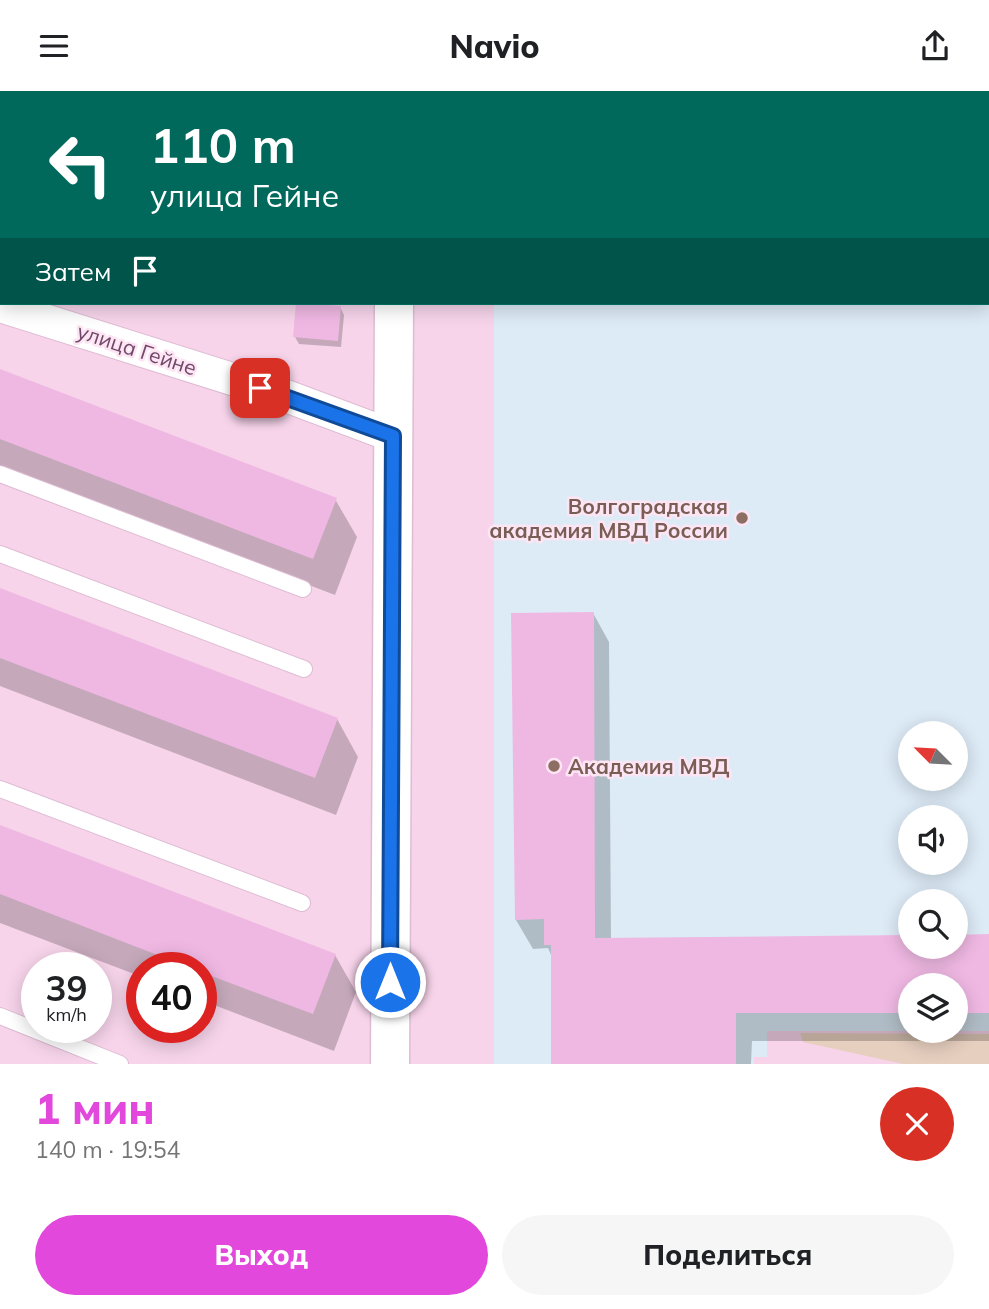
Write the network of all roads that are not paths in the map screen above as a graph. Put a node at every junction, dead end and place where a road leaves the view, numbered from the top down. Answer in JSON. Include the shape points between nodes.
{"nodes":[{"id":1,"x":394,"y":305,"type":"edge"},
{"id":2,"x":0,"y":306,"type":"edge"},
{"id":3,"x":393,"y":436,"type":"junction"},
{"id":4,"x":0,"y":474,"type":"edge"},
{"id":5,"x":0,"y":554,"type":"edge"},
{"id":6,"x":303,"y":589,"type":"dead end"},
{"id":7,"x":304,"y":669,"type":"dead end"},
{"id":8,"x":0,"y":789,"type":"edge"},
{"id":9,"x":302,"y":904,"type":"dead end"},
{"id":10,"x":0,"y":1016,"type":"edge"},
{"id":11,"x":120,"y":1064,"type":"edge"},
{"id":12,"x":390,"y":1064,"type":"edge"}],
"edges":[{"from":1,"to":3,"type":"street"},
{"from":2,"to":3,"type":"street","name":"улица Гейне","via":[[286,396]]},
{"from":3,"to":12,"type":"street"},
{"from":4,"to":6,"type":"lane"},
{"from":5,"to":7,"type":"lane"},
{"from":8,"to":9,"type":"lane"},
{"from":10,"to":11,"type":"lane"}]}
